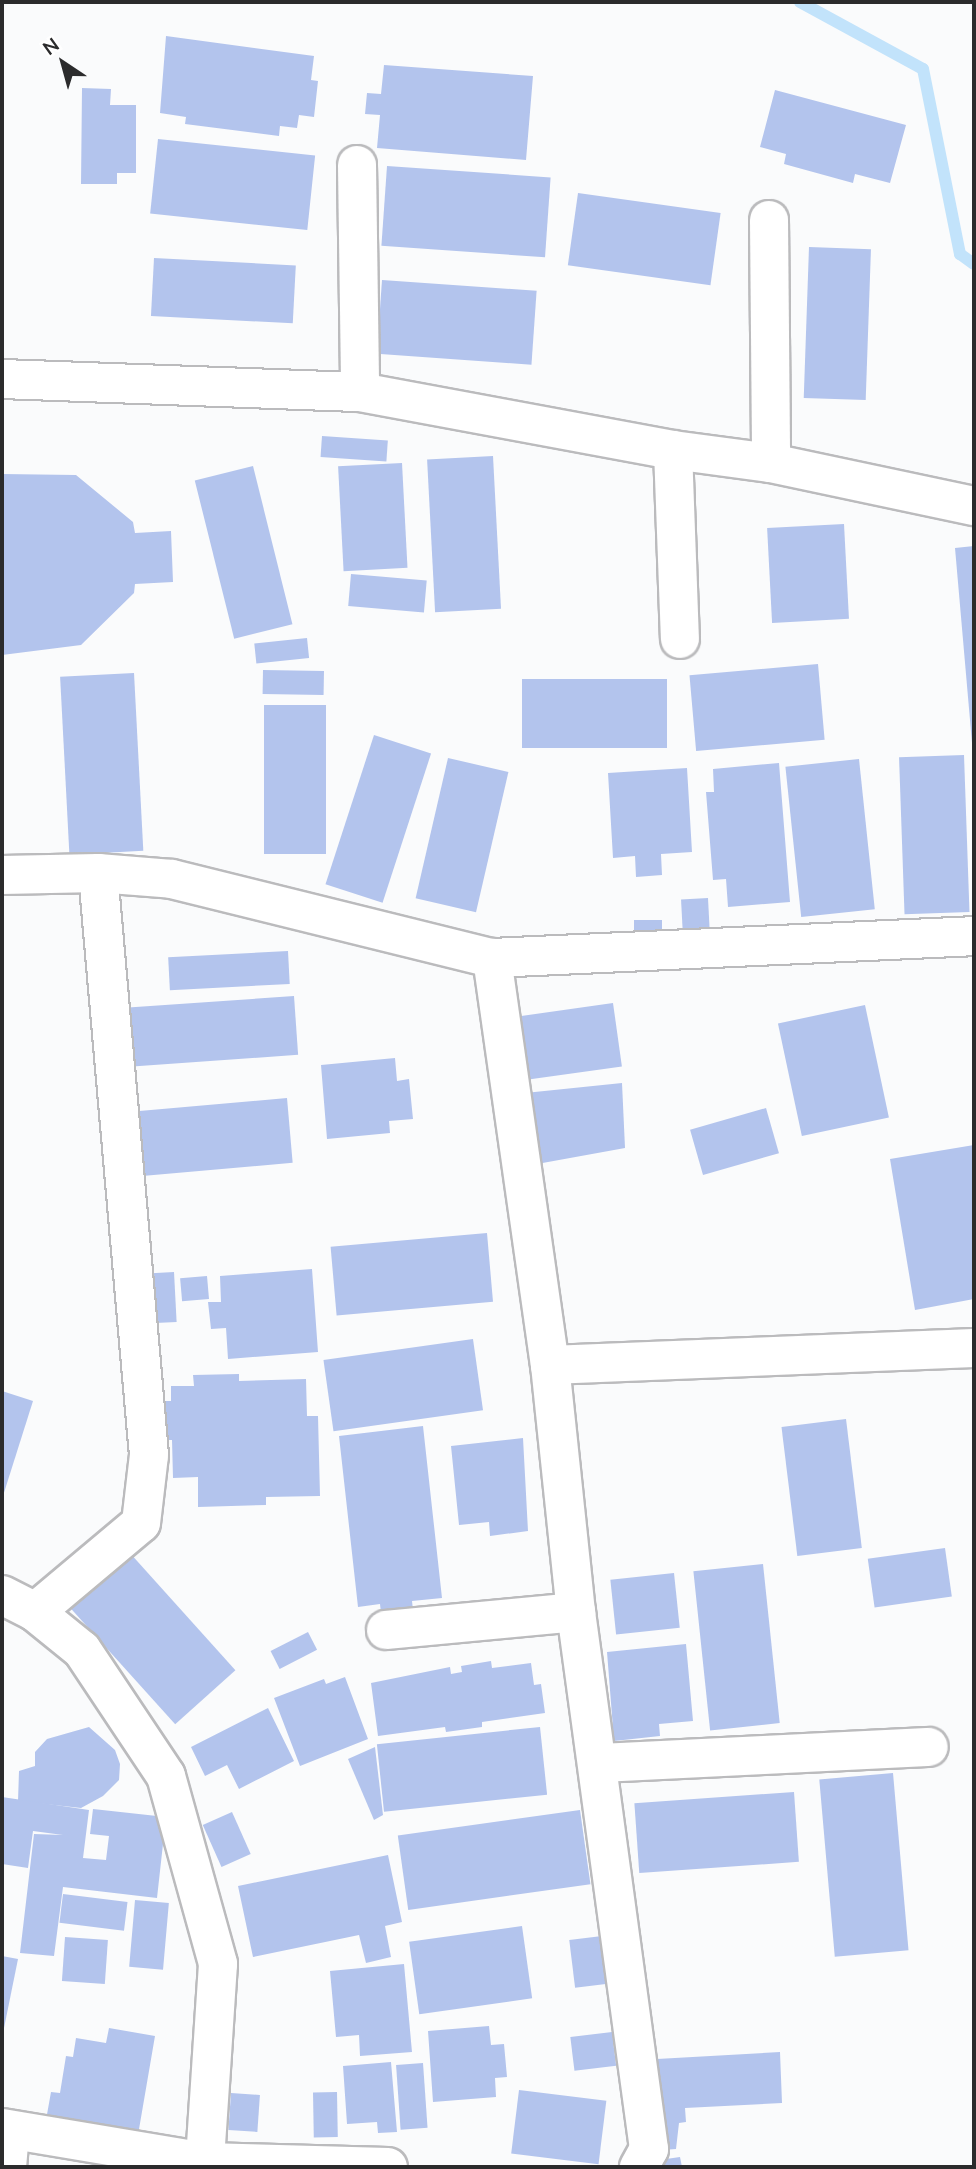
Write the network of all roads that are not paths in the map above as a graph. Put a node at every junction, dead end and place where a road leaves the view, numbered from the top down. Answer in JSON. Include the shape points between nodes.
{"nodes":[{"id":1,"x":357,"y":165,"type":"dead end"},
{"id":2,"x":769,"y":220,"type":"dead end"},
{"id":3,"x":2,"y":379,"type":"edge"},
{"id":4,"x":360,"y":392,"type":"junction"},
{"id":5,"x":673,"y":450,"type":"junction"},
{"id":6,"x":771,"y":463,"type":"junction"},
{"id":7,"x":974,"y":506,"type":"edge"},
{"id":8,"x":680,"y":639,"type":"dead end"},
{"id":9,"x":98,"y":873,"type":"junction"},
{"id":10,"x":2,"y":875,"type":"edge"},
{"id":11,"x":974,"y":936,"type":"edge"},
{"id":12,"x":492,"y":958,"type":"junction"},
{"id":13,"x":974,"y":1348,"type":"edge"},
{"id":14,"x":550,"y":1365,"type":"junction"},
{"id":15,"x":2,"y":1595,"type":"edge"},
{"id":16,"x":35,"y":1612,"type":"junction"},
{"id":17,"x":576,"y":1612,"type":"junction"},
{"id":18,"x":386,"y":1630,"type":"dead end"},
{"id":19,"x":929,"y":1747,"type":"dead end"},
{"id":20,"x":599,"y":1763,"type":"junction"},
{"id":21,"x":7,"y":2142,"type":"edge"},
{"id":22,"x":205,"y":2162,"type":"junction"},
{"id":23,"x":388,"y":2167,"type":"edge"},
{"id":24,"x":639,"y":2167,"type":"edge"}],
"edges":[{"from":1,"to":4,"type":"street"},
{"from":2,"to":6,"type":"street"},
{"from":3,"to":4,"type":"street"},
{"from":4,"to":5,"type":"street"},
{"from":5,"to":6,"type":"street"},
{"from":5,"to":8,"type":"street"},
{"from":6,"to":7,"type":"street"},
{"from":9,"to":10,"type":"street"},
{"from":9,"to":12,"type":"street","via":[[172,879]]},
{"from":9,"to":16,"type":"street","via":[[149,1455],[141,1523]]},
{"from":11,"to":12,"type":"street"},
{"from":12,"to":14,"type":"street"},
{"from":13,"to":14,"type":"street"},
{"from":14,"to":17,"type":"street"},
{"from":15,"to":16,"type":"street"},
{"from":16,"to":22,"type":"street","via":[[82,1650],[166,1776],[184,1830],[218,1964]]},
{"from":17,"to":18,"type":"street"},
{"from":17,"to":20,"type":"street"},
{"from":19,"to":20,"type":"street"},
{"from":20,"to":24,"type":"street","via":[[649,2149]]},
{"from":21,"to":22,"type":"street"},
{"from":22,"to":23,"type":"street"}]}
